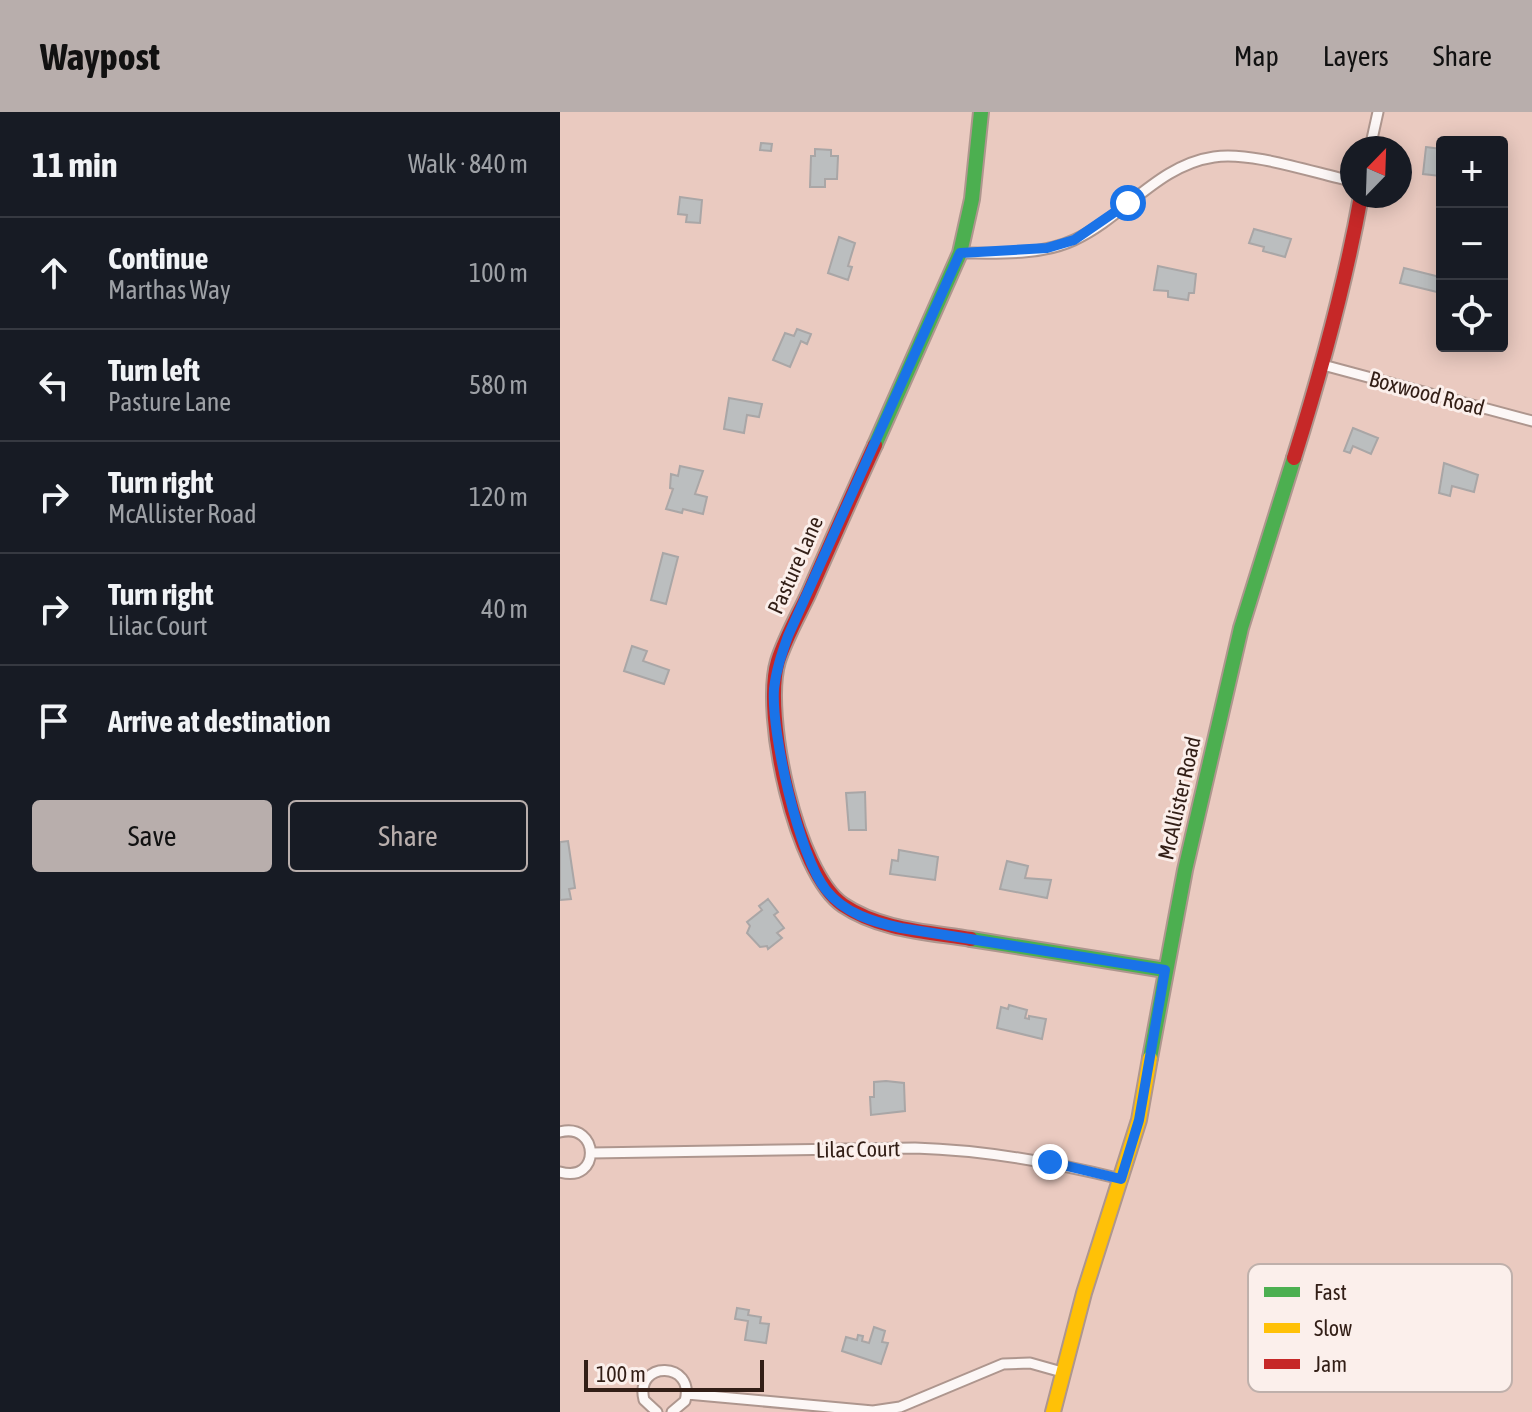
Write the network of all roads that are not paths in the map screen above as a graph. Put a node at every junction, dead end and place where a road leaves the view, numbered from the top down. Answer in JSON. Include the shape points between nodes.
{"nodes":[{"id":1,"x":981,"y":112,"type":"edge"},
{"id":2,"x":1378,"y":112,"type":"edge"},
{"id":3,"x":1373,"y":136,"type":"edge"},
{"id":4,"x":1340,"y":178,"type":"edge"},
{"id":5,"x":1359,"y":208,"type":"edge"},
{"id":6,"x":960,"y":253,"type":"junction"},
{"id":7,"x":1323,"y":365,"type":"junction"},
{"id":8,"x":1532,"y":421,"type":"edge"},
{"id":9,"x":1165,"y":970,"type":"junction"},
{"id":10,"x":560,"y":1132,"type":"edge"},
{"id":11,"x":591,"y":1153,"type":"junction"},
{"id":12,"x":560,"y":1172,"type":"edge"},
{"id":13,"x":1121,"y":1179,"type":"junction"},
{"id":14,"x":1062,"y":1372,"type":"junction"},
{"id":15,"x":687,"y":1394,"type":"junction"},
{"id":16,"x":657,"y":1412,"type":"edge"},
{"id":17,"x":672,"y":1412,"type":"edge"},
{"id":18,"x":1053,"y":1412,"type":"edge"}],
"edges":[{"from":1,"to":6,"type":"street","name":"Pasture Lane"},
{"from":2,"to":3,"type":"street"},
{"from":4,"to":6,"type":"street","via":[[1258,159],[1217,156],[1189,162],[1165,176],[1074,240],[1033,250]]},
{"from":5,"to":7,"type":"street","name":"McAllister Road"},
{"from":6,"to":9,"type":"street","name":"Pasture Lane","via":[[778,662],[775,718],[802,842],[811,869],[827,892],[874,922]]},
{"from":7,"to":8,"type":"street","name":"Boxwood Road"},
{"from":7,"to":9,"type":"street","name":"McAllister Road","via":[[1241,628]]},
{"from":9,"to":13,"type":"street","name":"McAllister Road","via":[[1139,1120]]},
{"from":10,"to":11,"type":"street","via":[[581,1134]]},
{"from":11,"to":12,"type":"street","via":[[579,1172]]},
{"from":11,"to":13,"type":"street","name":"Lilac Court","via":[[957,1149]]},
{"from":13,"to":14,"type":"street","name":"McAllister Road"},
{"from":14,"to":15,"type":"street","via":[[1030,1363],[1003,1364],[900,1407],[873,1411]]},
{"from":14,"to":18,"type":"street","name":"McAllister Road"},
{"from":15,"to":16,"type":"street","via":[[683,1380],[672,1371],[651,1374],[643,1393]]},
{"from":15,"to":17,"type":"street"}]}
